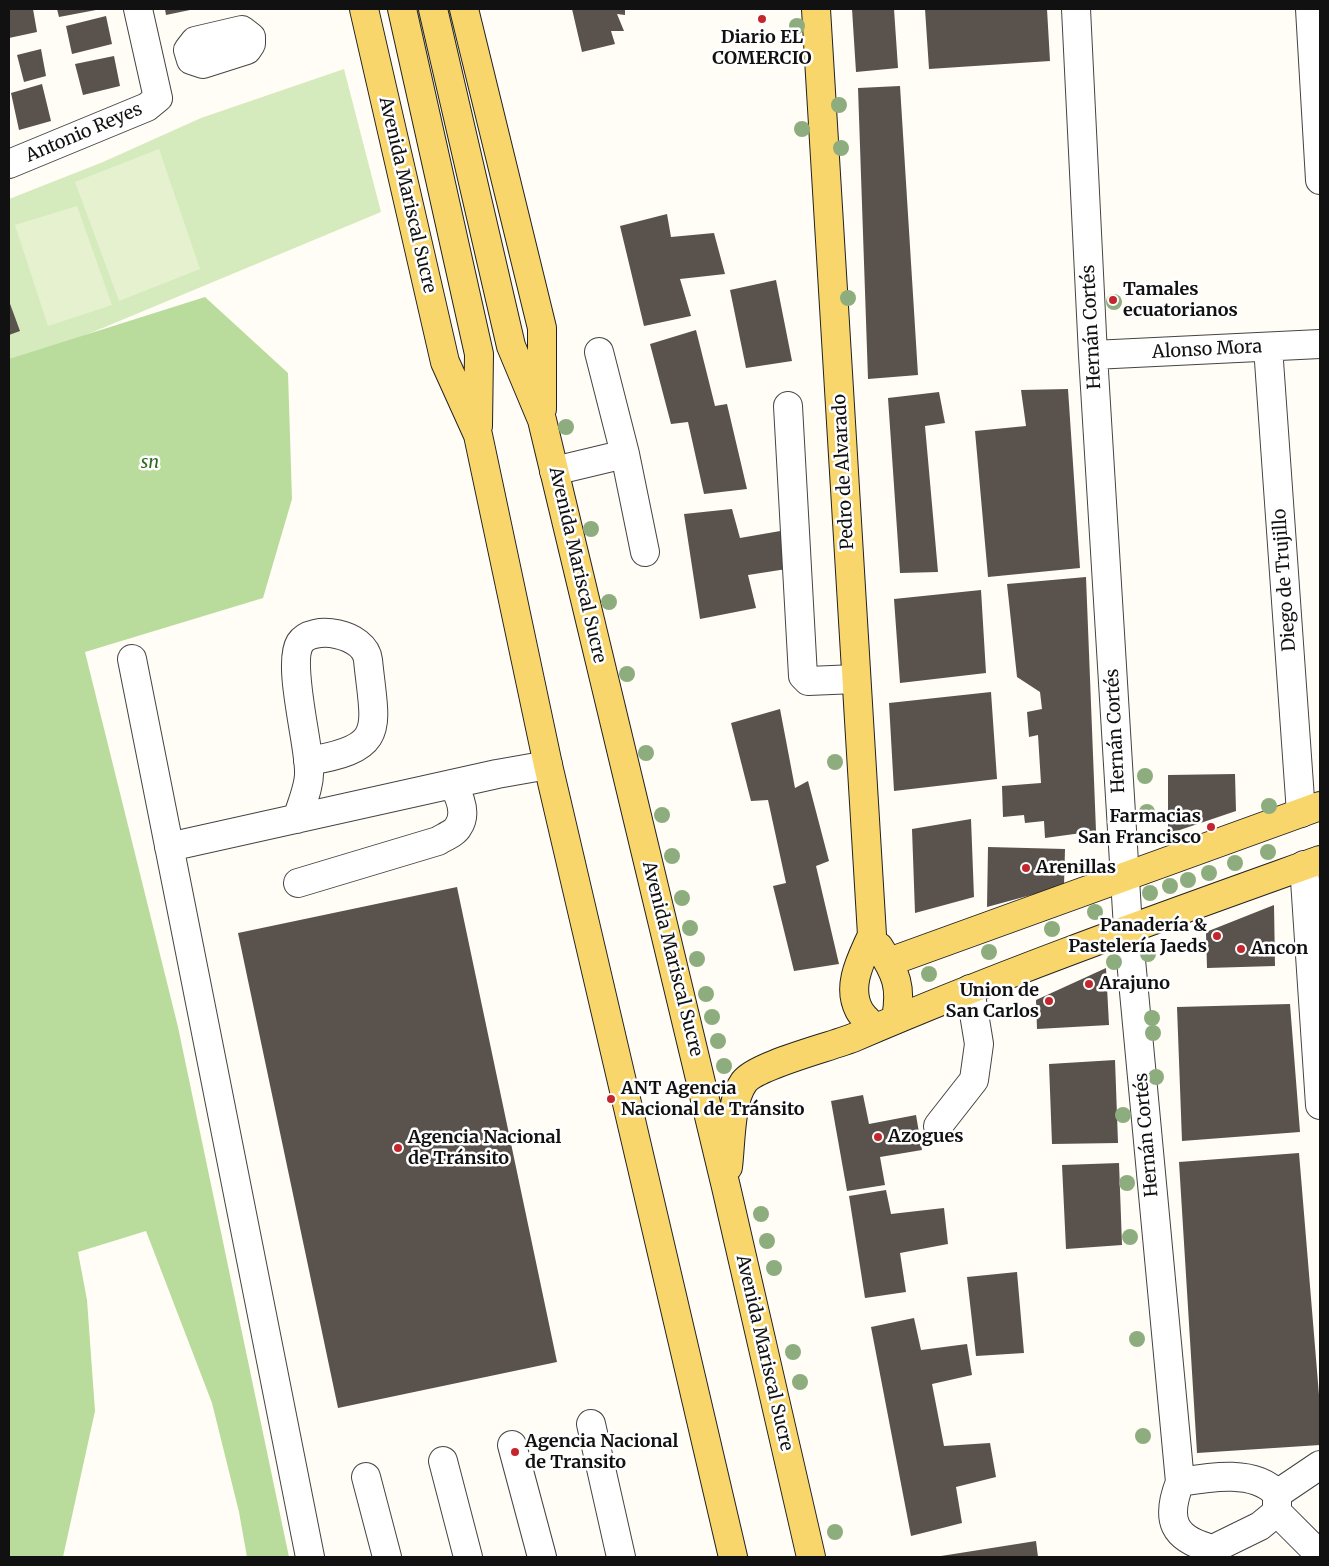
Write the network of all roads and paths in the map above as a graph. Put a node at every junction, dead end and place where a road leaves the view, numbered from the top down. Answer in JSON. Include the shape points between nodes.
{"nodes":[{"id":1,"x":138,"y":9,"type":"edge"},
{"id":2,"x":364,"y":9,"type":"edge"},
{"id":3,"x":402,"y":9,"type":"edge"},
{"id":4,"x":433,"y":9,"type":"edge"},
{"id":5,"x":464,"y":9,"type":"edge"},
{"id":6,"x":816,"y":9,"type":"edge"},
{"id":7,"x":1076,"y":9,"type":"edge"},
{"id":8,"x":1310,"y":9,"type":"edge"},
{"id":9,"x":188,"y":54,"type":"dead end"},
{"id":10,"x":150,"y":63,"type":"junction"},
{"id":11,"x":9,"y":164,"type":"edge"},
{"id":12,"x":1320,"y":180,"type":"edge"},
{"id":13,"x":1320,"y":344,"type":"edge"},
{"id":14,"x":1268,"y":347,"type":"junction"},
{"id":15,"x":599,"y":352,"type":"dead end"},
{"id":16,"x":1093,"y":355,"type":"junction"},
{"id":17,"x":788,"y":406,"type":"dead end"},
{"id":18,"x":542,"y":420,"type":"junction"},
{"id":19,"x":478,"y":435,"type":"junction"},
{"id":20,"x":625,"y":454,"type":"junction"},
{"id":21,"x":554,"y":472,"type":"junction"},
{"id":22,"x":645,"y":552,"type":"dead end"},
{"id":23,"x":132,"y":659,"type":"dead end"},
{"id":24,"x":856,"y":679,"type":"junction"},
{"id":25,"x":548,"y":765,"type":"junction"},
{"id":26,"x":309,"y":767,"type":"junction"},
{"id":27,"x":453,"y":785,"type":"junction"},
{"id":28,"x":1310,"y":809,"type":"edge"},
{"id":29,"x":334,"y":811,"type":"junction"},
{"id":30,"x":297,"y":819,"type":"junction"},
{"id":31,"x":169,"y":847,"type":"junction"},
{"id":32,"x":1312,"y":863,"type":"edge"},
{"id":33,"x":1125,"y":876,"type":"junction"},
{"id":34,"x":298,"y":883,"type":"dead end"},
{"id":35,"x":1128,"y":928,"type":"junction"},
{"id":36,"x":872,"y":935,"type":"junction"},
{"id":37,"x":889,"y":962,"type":"junction"},
{"id":38,"x":970,"y":989,"type":"junction"},
{"id":39,"x":885,"y":1023,"type":"junction"},
{"id":40,"x":1320,"y":1105,"type":"edge"},
{"id":41,"x":938,"y":1126,"type":"dead end"},
{"id":42,"x":726,"y":1187,"type":"junction"},
{"id":43,"x":591,"y":1424,"type":"dead end"},
{"id":44,"x":512,"y":1445,"type":"dead end"},
{"id":45,"x":443,"y":1461,"type":"dead end"},
{"id":46,"x":1320,"y":1465,"type":"edge"},
{"id":47,"x":366,"y":1477,"type":"dead end"},
{"id":48,"x":1180,"y":1482,"type":"junction"},
{"id":49,"x":1277,"y":1503,"type":"junction"},
{"id":50,"x":1320,"y":1555,"type":"edge"},
{"id":51,"x":310,"y":1557,"type":"edge"},
{"id":52,"x":387,"y":1557,"type":"edge"},
{"id":53,"x":468,"y":1557,"type":"edge"},
{"id":54,"x":542,"y":1557,"type":"edge"},
{"id":55,"x":622,"y":1557,"type":"edge"},
{"id":56,"x":733,"y":1557,"type":"edge"},
{"id":57,"x":811,"y":1557,"type":"edge"}],
"edges":[{"from":1,"to":10,"type":"street"},
{"from":2,"to":19,"type":"main road","name":"Avenida Mariscal Sucre","via":[[445,362]]},
{"from":3,"to":19,"type":"main road","name":"Avenida Mariscal Sucre","via":[[479,354]]},
{"from":4,"to":18,"type":"main road","name":"Avenida Mariscal Sucre","via":[[511,346]]},
{"from":5,"to":18,"type":"main road","name":"Avenida Mariscal Sucre","via":[[542,328]]},
{"from":6,"to":24,"type":"main road","name":"Pedro de Alvarado"},
{"from":7,"to":16,"type":"street","name":"Hernán Cortés"},
{"from":8,"to":12,"type":"street"},
{"from":9,"to":10,"type":"street"},
{"from":10,"to":11,"type":"street","name":"Antonio Reyes","via":[[158,98],[147,107]]},
{"from":13,"to":14,"type":"street","name":"Alonso Mora"},
{"from":14,"to":16,"type":"street","name":"Alonso Mora"},
{"from":14,"to":28,"type":"street","name":"Diego de Trujillo"},
{"from":15,"to":20,"type":"street"},
{"from":16,"to":33,"type":"street","name":"Hernán Cortés"},
{"from":17,"to":24,"type":"street","via":[[803,676],[808,681]]},
{"from":18,"to":21,"type":"main road","name":"Avenida Mariscal Sucre"},
{"from":19,"to":25,"type":"main road","name":"Avenida Mariscal Sucre"},
{"from":20,"to":21,"type":"street"},
{"from":20,"to":22,"type":"street"},
{"from":21,"to":42,"type":"main road","name":"Avenida Mariscal Sucre"},
{"from":23,"to":31,"type":"street"},
{"from":24,"to":36,"type":"main road","name":"Pedro de Alvarado"},
{"from":25,"to":27,"type":"street"},
{"from":25,"to":56,"type":"main road","name":"Avenida Mariscal Sucre"},
{"from":26,"to":26,"type":"street","via":[[295,653],[301,641],[331,633],[357,641],[364,649],[374,710],[371,733],[367,741],[345,754]]},
{"from":26,"to":29,"type":"street"},
{"from":26,"to":30,"type":"street"},
{"from":27,"to":29,"type":"street"},
{"from":27,"to":34,"type":"street","via":[[460,796],[462,812],[458,828],[438,841]]},
{"from":28,"to":33,"type":"main road"},
{"from":29,"to":30,"type":"street"},
{"from":30,"to":31,"type":"street"},
{"from":31,"to":51,"type":"street"},
{"from":32,"to":35,"type":"main road"},
{"from":32,"to":40,"type":"street"},
{"from":33,"to":35,"type":"street","name":"Hernán Cortés"},
{"from":33,"to":37,"type":"main road"},
{"from":35,"to":38,"type":"main road"},
{"from":35,"to":48,"type":"street","name":"Hernán Cortés"},
{"from":36,"to":37,"type":"main road","name":"Pedro de Alvarado"},
{"from":36,"to":39,"type":"main road","name":"Pedro de Alvarado","via":[[857,969],[853,990],[859,1011]]},
{"from":37,"to":39,"type":"main road","name":"Pedro de Alvarado","via":[[898,981],[900,1000]]},
{"from":38,"to":39,"type":"main road"},
{"from":38,"to":41,"type":"street","via":[[979,1044],[974,1080]]},
{"from":39,"to":42,"type":"main road","via":[[758,1071],[744,1081],[736,1098]]},
{"from":42,"to":57,"type":"main road","name":"Avenida Mariscal Sucre"},
{"from":43,"to":55,"type":"street"},
{"from":44,"to":54,"type":"street"},
{"from":45,"to":53,"type":"street"},
{"from":46,"to":49,"type":"street"},
{"from":47,"to":52,"type":"street"},
{"from":48,"to":49,"type":"street","via":[[1211,1476],[1255,1480],[1268,1484]]},
{"from":48,"to":49,"type":"street","via":[[1171,1503],[1174,1523],[1192,1544],[1213,1549],[1260,1526]]},
{"from":49,"to":50,"type":"street"}]}
